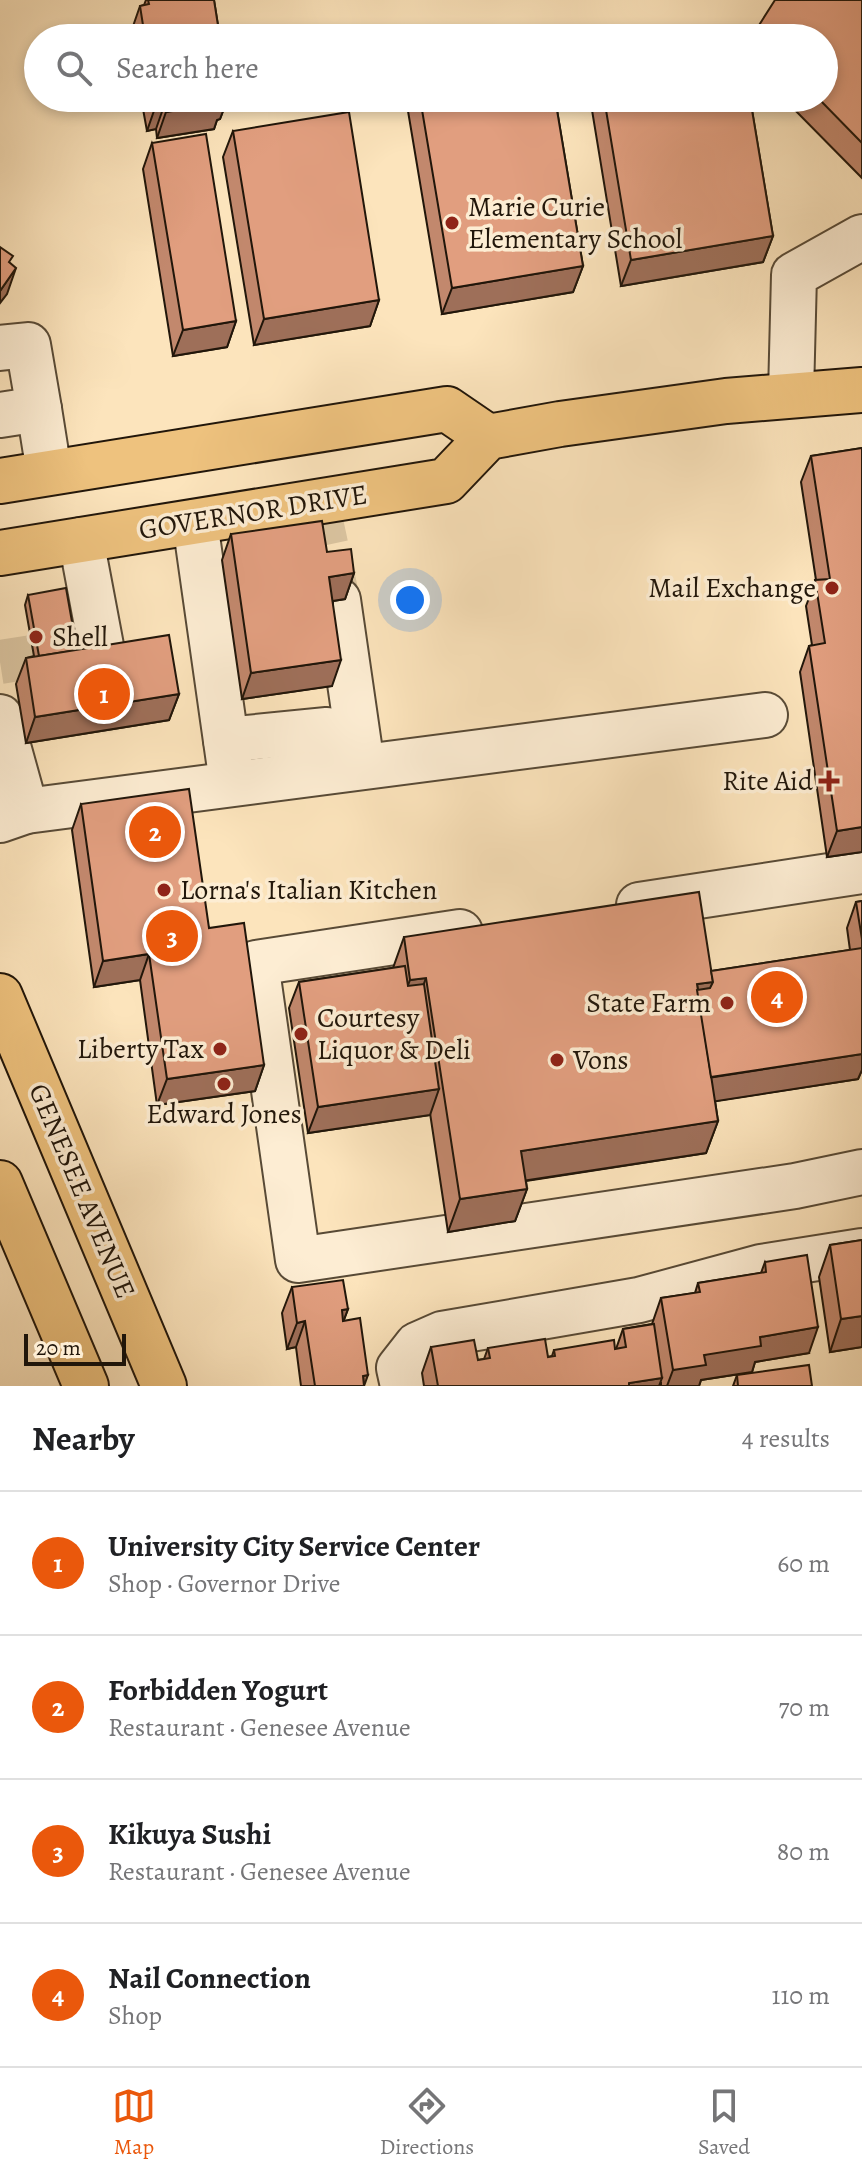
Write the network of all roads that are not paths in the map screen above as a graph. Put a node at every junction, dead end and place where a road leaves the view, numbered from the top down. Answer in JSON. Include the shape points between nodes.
{"nodes":[{"id":1,"x":862,"y":237,"type":"edge"},
{"id":2,"x":0,"y":348,"type":"edge"},
{"id":3,"x":862,"y":390,"type":"edge"},
{"id":4,"x":791,"y":394,"type":"junction"},
{"id":5,"x":19,"y":412,"type":"edge"},
{"id":6,"x":488,"y":437,"type":"junction"},
{"id":7,"x":49,"y":472,"type":"junction"},
{"id":8,"x":0,"y":481,"type":"edge"},
{"id":9,"x":195,"y":522,"type":"junction"},
{"id":10,"x":81,"y":540,"type":"junction"},
{"id":11,"x":0,"y":553,"type":"edge"},
{"id":12,"x":338,"y":600,"type":"tunnel mouth"},
{"id":13,"x":101,"y":646,"type":"edge"},
{"id":14,"x":765,"y":715,"type":"dead end"},
{"id":15,"x":0,"y":717,"type":"edge"},
{"id":16,"x":226,"y":740,"type":"junction"},
{"id":17,"x":348,"y":768,"type":"junction"},
{"id":18,"x":232,"y":783,"type":"junction"},
{"id":19,"x":13,"y":816,"type":"edge"},
{"id":20,"x":862,"y":871,"type":"edge"},
{"id":21,"x":596,"y":911,"type":"edge"},
{"id":22,"x":497,"y":926,"type":"edge"},
{"id":23,"x":0,"y":996,"type":"edge"},
{"id":24,"x":862,"y":1172,"type":"edge"},
{"id":25,"x":0,"y":1183,"type":"edge"},
{"id":26,"x":862,"y":1251,"type":"edge"},
{"id":27,"x":86,"y":1386,"type":"edge"},
{"id":28,"x":164,"y":1386,"type":"edge"},
{"id":29,"x":403,"y":1386,"type":"edge"}],
"edges":[{"from":1,"to":4,"type":"lane","via":[[794,275]]},
{"from":2,"to":5,"type":"lane","via":[[28,345]]},
{"from":3,"to":4,"type":"main road"},
{"from":4,"to":6,"type":"main road"},
{"from":5,"to":7,"type":"lane"},
{"from":6,"to":7,"type":"main road","via":[[447,409]]},
{"from":6,"to":9,"type":"main road","name":"GOVERNOR DRIVE","via":[[446,481]]},
{"from":7,"to":8,"type":"main road"},
{"from":9,"to":10,"type":"main road","name":"GOVERNOR DRIVE"},
{"from":9,"to":16,"type":"lane"},
{"from":10,"to":11,"type":"main road","name":"GOVERNOR DRIVE"},
{"from":10,"to":13,"type":"lane"},
{"from":12,"to":17,"type":"lane"},
{"from":14,"to":17,"type":"lane"},
{"from":15,"to":19,"type":"lane"},
{"from":16,"to":17,"type":"lane","via":[[327,730]]},
{"from":16,"to":18,"type":"lane"},
{"from":17,"to":18,"type":"lane"},
{"from":18,"to":19,"type":"lane"},
{"from":20,"to":21,"type":"lane"},
{"from":22,"to":24,"type":"lane","via":[[256,963],[298,1260]]},
{"from":23,"to":28,"type":"main road","name":"GENESEE AVENUE"},
{"from":25,"to":27,"type":"main road"},
{"from":26,"to":29,"type":"lane","via":[[761,1267],[639,1300],[442,1334],[417,1345],[399,1368]]}]}
